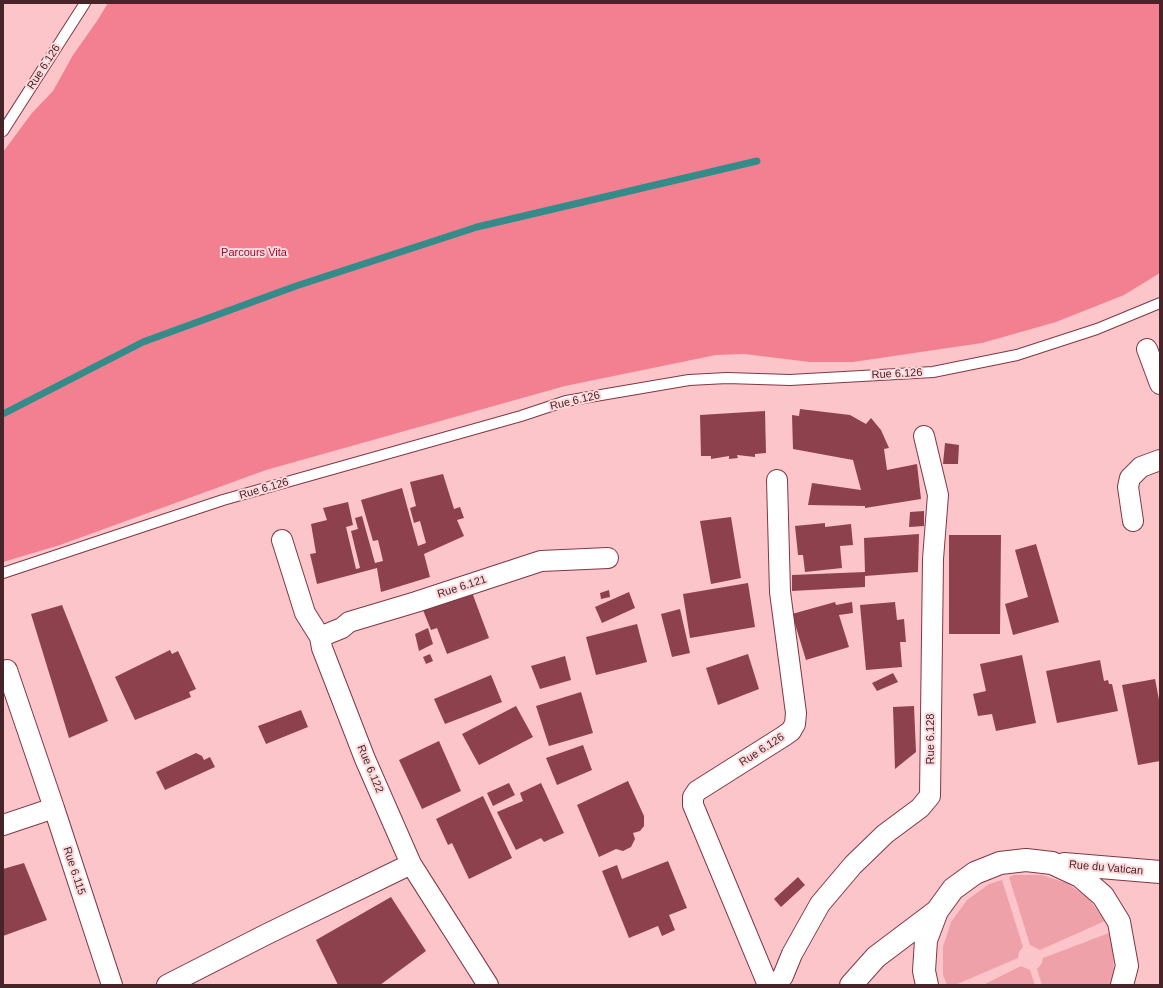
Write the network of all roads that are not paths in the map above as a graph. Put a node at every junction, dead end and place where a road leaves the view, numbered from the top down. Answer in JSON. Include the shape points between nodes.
{"nodes":[{"id":1,"x":86,"y":3,"type":"edge"},
{"id":2,"x":3,"y":131,"type":"edge"},
{"id":3,"x":1160,"y":303,"type":"edge"},
{"id":4,"x":1147,"y":348,"type":"dead end"},
{"id":5,"x":1160,"y":384,"type":"edge"},
{"id":6,"x":924,"y":436,"type":"dead end"},
{"id":7,"x":1160,"y":460,"type":"edge"},
{"id":8,"x":777,"y":480,"type":"dead end"},
{"id":9,"x":1133,"y":521,"type":"dead end"},
{"id":10,"x":282,"y":540,"type":"dead end"},
{"id":11,"x":608,"y":558,"type":"dead end"},
{"id":12,"x":3,"y":573,"type":"edge"},
{"id":13,"x":320,"y":637,"type":"junction"},
{"id":14,"x":6,"y":670,"type":"dead end"},
{"id":15,"x":54,"y":808,"type":"junction"},
{"id":16,"x":3,"y":825,"type":"edge"},
{"id":17,"x":1052,"y":863,"type":"junction"},
{"id":18,"x":411,"y":864,"type":"junction"},
{"id":19,"x":1160,"y":872,"type":"edge"},
{"id":20,"x":937,"y":911,"type":"junction"},
{"id":21,"x":112,"y":985,"type":"edge"},
{"id":22,"x":167,"y":985,"type":"edge"},
{"id":23,"x":488,"y":985,"type":"edge"},
{"id":24,"x":768,"y":985,"type":"edge"},
{"id":25,"x":776,"y":985,"type":"edge"},
{"id":26,"x":851,"y":985,"type":"edge"},
{"id":27,"x":927,"y":985,"type":"edge"},
{"id":28,"x":1122,"y":985,"type":"edge"}],
"edges":[{"from":1,"to":2,"type":"lane","name":"Rue 6.126"},
{"from":3,"to":12,"type":"lane","name":"Rue 6.126","via":[[1097,329],[1017,355],[933,372],[790,380],[689,380],[566,401],[223,500]]},
{"from":4,"to":5,"type":"street"},
{"from":6,"to":25,"type":"street","name":"Rue 6.128","via":[[938,495],[933,559],[930,796],[920,808],[885,834],[853,865],[820,904]]},
{"from":7,"to":9,"type":"street","via":[[1141,467],[1130,478],[1128,487]]},
{"from":8,"to":24,"type":"street","name":"Rue 6.126","via":[[780,592],[796,713],[795,724],[791,731],[697,791],[693,797],[693,805]]},
{"from":10,"to":13,"type":"street","name":"Rue 6.122","via":[[305,613]]},
{"from":11,"to":13,"type":"street","name":"Rue 6.121","via":[[541,561],[349,622],[342,628]]},
{"from":13,"to":18,"type":"street","name":"Rue 6.122","via":[[365,759]]},
{"from":14,"to":15,"type":"street","name":"Rue 6.115"},
{"from":15,"to":16,"type":"street"},
{"from":15,"to":21,"type":"street","name":"Rue 6.115"},
{"from":17,"to":19,"type":"street","name":"Rue du Vatican"},
{"from":17,"to":20,"type":"street","name":"Rue du Vatican","via":[[1026,860],[1000,863],[981,870],[953,889]]},
{"from":17,"to":28,"type":"street","via":[[1080,876],[1103,896],[1119,922],[1127,966]]},
{"from":18,"to":22,"type":"street"},
{"from":18,"to":23,"type":"street","name":"Rue 6.122"},
{"from":20,"to":26,"type":"street","via":[[876,957]]},
{"from":20,"to":27,"type":"street","via":[[926,940],[924,971]]}]}
